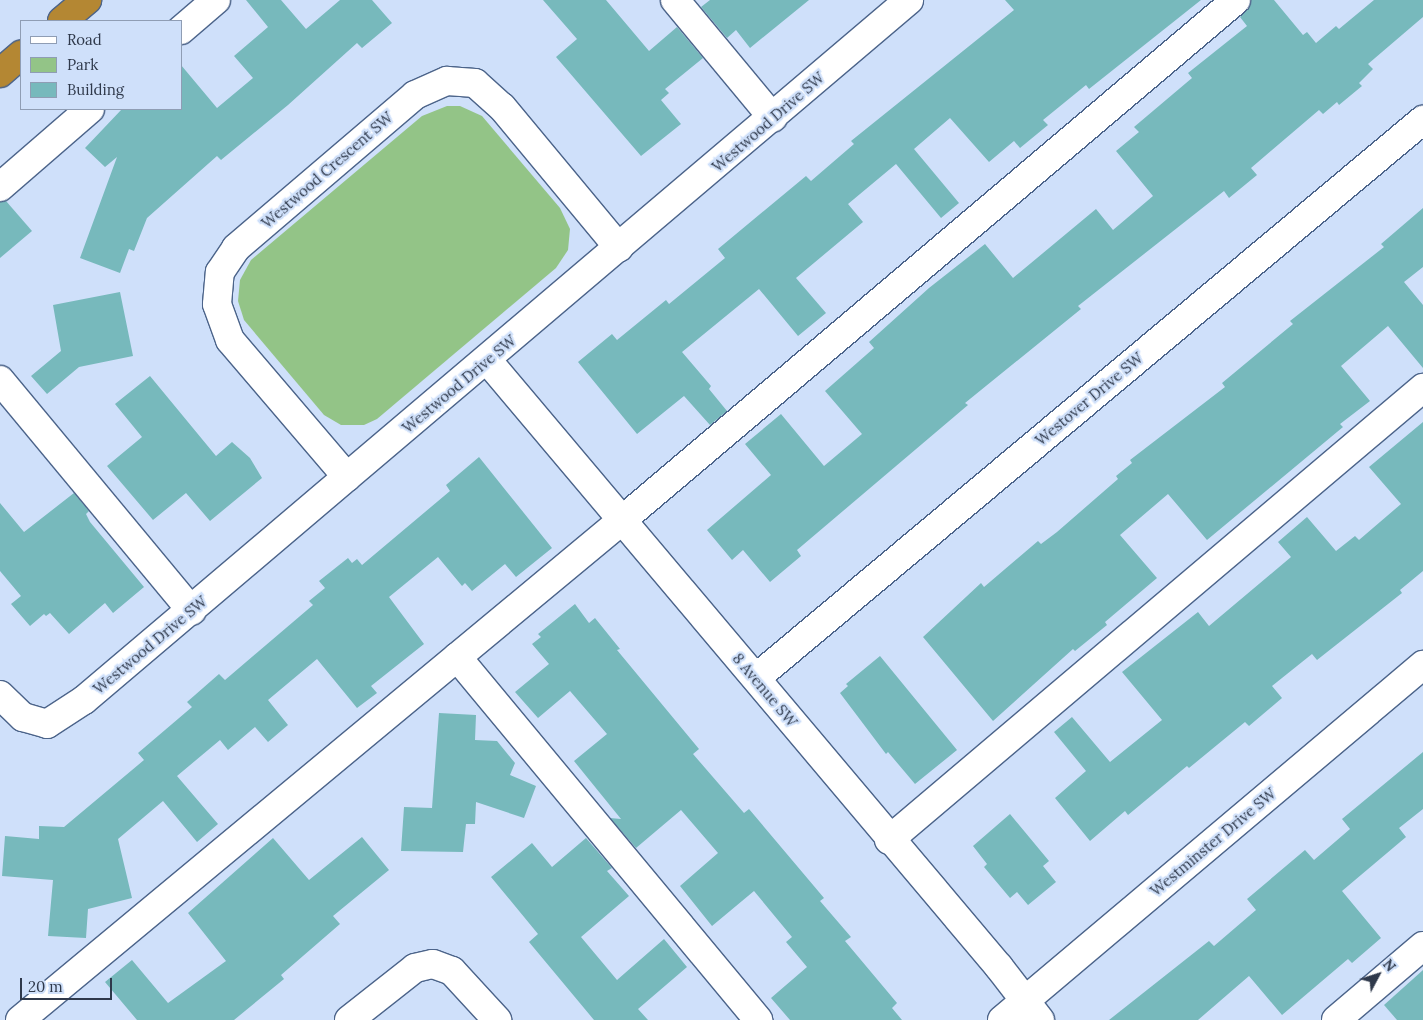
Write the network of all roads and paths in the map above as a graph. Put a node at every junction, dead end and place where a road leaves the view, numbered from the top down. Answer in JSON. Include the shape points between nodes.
{"nodes":[{"id":1,"x":87,"y":0,"type":"edge"},
{"id":2,"x":216,"y":0,"type":"edge"},
{"id":3,"x":675,"y":0,"type":"edge"},
{"id":4,"x":910,"y":0,"type":"edge"},
{"id":5,"x":1236,"y":0,"type":"edge"},
{"id":6,"x":63,"y":20,"type":"edge"},
{"id":7,"x":182,"y":29,"type":"edge"},
{"id":8,"x":20,"y":56,"type":"edge"},
{"id":9,"x":0,"y":73,"type":"edge"},
{"id":10,"x":89,"y":110,"type":"edge"},
{"id":11,"x":773,"y":118,"type":"junction"},
{"id":12,"x":1423,"y":120,"type":"edge"},
{"id":13,"x":0,"y":187,"type":"edge"},
{"id":14,"x":619,"y":248,"type":"junction"},
{"id":15,"x":488,"y":361,"type":"junction"},
{"id":16,"x":0,"y":380,"type":"edge"},
{"id":17,"x":1423,"y":388,"type":"edge"},
{"id":18,"x":347,"y":477,"type":"junction"},
{"id":19,"x":621,"y":522,"type":"junction"},
{"id":20,"x":192,"y":611,"type":"junction"},
{"id":21,"x":457,"y":657,"type":"junction"},
{"id":22,"x":1423,"y":665,"type":"edge"},
{"id":23,"x":756,"y":678,"type":"junction"},
{"id":24,"x":0,"y":695,"type":"edge"},
{"id":25,"x":889,"y":840,"type":"junction"},
{"id":26,"x":1423,"y":946,"type":"edge"},
{"id":27,"x":1033,"y":1010,"type":"edge"},
{"id":28,"x":20,"y":1020,"type":"edge"},
{"id":29,"x":349,"y":1020,"type":"edge"},
{"id":30,"x":497,"y":1020,"type":"edge"},
{"id":31,"x":758,"y":1020,"type":"edge"},
{"id":32,"x":1002,"y":1020,"type":"edge"},
{"id":33,"x":1336,"y":1020,"type":"edge"}],
"edges":[{"from":1,"to":6,"type":"highway"},
{"from":2,"to":7,"type":"street"},
{"from":3,"to":11,"type":"street"},
{"from":4,"to":11,"type":"street","name":"Westwood Drive SW"},
{"from":5,"to":19,"type":"street"},
{"from":8,"to":9,"type":"highway"},
{"from":10,"to":13,"type":"street"},
{"from":11,"to":14,"type":"street","name":"Westwood Drive SW"},
{"from":12,"to":23,"type":"street","name":"Westover Drive SW"},
{"from":14,"to":15,"type":"street","name":"Westwood Drive SW"},
{"from":14,"to":18,"type":"street","name":"Westwood Crescent SW","via":[[502,107],[475,83],[447,81],[415,95],[236,248],[220,272],[217,304],[230,340]]},
{"from":15,"to":18,"type":"street","name":"Westwood Drive SW"},
{"from":15,"to":19,"type":"street","name":"8 Avenue SW"},
{"from":16,"to":20,"type":"street"},
{"from":17,"to":25,"type":"street"},
{"from":18,"to":20,"type":"street","name":"Westwood Drive SW"},
{"from":19,"to":21,"type":"street"},
{"from":19,"to":23,"type":"street","name":"8 Avenue SW"},
{"from":20,"to":24,"type":"street","name":"Westwood Drive SW","via":[[84,700],[47,724],[23,717]]},
{"from":21,"to":28,"type":"street"},
{"from":21,"to":31,"type":"street"},
{"from":22,"to":27,"type":"street","name":"Westminster Drive SW"},
{"from":23,"to":25,"type":"street","name":"8 Avenue SW"},
{"from":25,"to":27,"type":"street","name":"8 Avenue SW"},
{"from":26,"to":33,"type":"street"},
{"from":27,"to":32,"type":"street","name":"Westminster Drive SW"},
{"from":29,"to":30,"type":"street","via":[[415,968],[433,964],[452,971]]}]}
